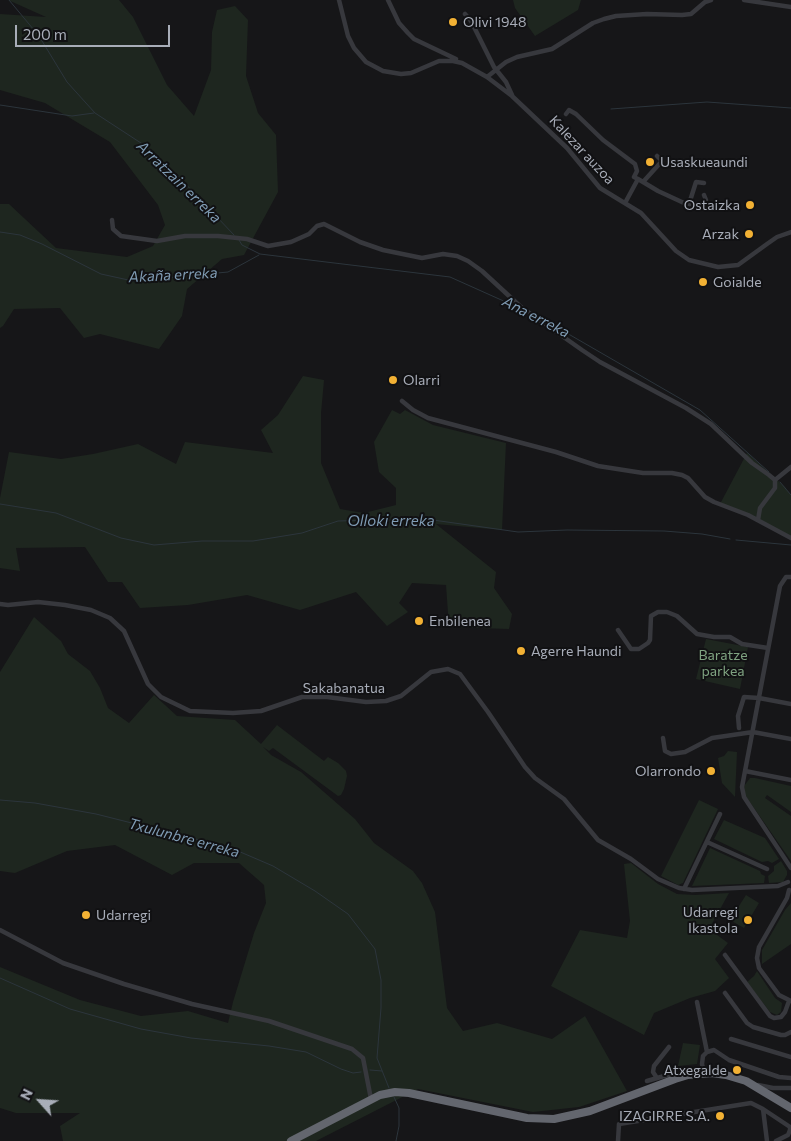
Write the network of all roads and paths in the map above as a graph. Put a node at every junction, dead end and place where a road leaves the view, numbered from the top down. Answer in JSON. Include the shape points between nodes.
{"nodes":[{"id":1,"x":339,"y":0,"type":"edge"},
{"id":2,"x":388,"y":0,"type":"edge"},
{"id":3,"x":711,"y":0,"type":"edge"},
{"id":4,"x":744,"y":0,"type":"edge"},
{"id":5,"x":791,"y":7,"type":"edge"},
{"id":6,"x":465,"y":14,"type":"dead end"},
{"id":7,"x":462,"y":63,"type":"junction"},
{"id":8,"x":496,"y":70,"type":"junction"},
{"id":9,"x":487,"y":77,"type":"junction"},
{"id":10,"x":512,"y":96,"type":"junction"},
{"id":11,"x":566,"y":114,"type":"dead end"},
{"id":12,"x":657,"y":156,"type":"dead end"},
{"id":13,"x":638,"y":179,"type":"junction"},
{"id":14,"x":643,"y":182,"type":"junction"},
{"id":15,"x":704,"y":183,"type":"dead end"},
{"id":16,"x":704,"y":195,"type":"dead end"},
{"id":17,"x":625,"y":203,"type":"junction"},
{"id":18,"x":689,"y":204,"type":"junction"},
{"id":19,"x":112,"y":220,"type":"dead end"},
{"id":20,"x":791,"y":232,"type":"edge"},
{"id":21,"x":402,"y":401,"type":"dead end"},
{"id":22,"x":791,"y":467,"type":"edge"},
{"id":23,"x":774,"y":480,"type":"junction"},
{"id":24,"x":758,"y":520,"type":"junction"},
{"id":25,"x":791,"y":538,"type":"edge"},
{"id":26,"x":791,"y":577,"type":"edge"},
{"id":27,"x":0,"y":604,"type":"edge"},
{"id":28,"x":618,"y":630,"type":"dead end"},
{"id":29,"x":768,"y":648,"type":"junction"},
{"id":30,"x":759,"y":698,"type":"junction"},
{"id":31,"x":791,"y":704,"type":"edge"},
{"id":32,"x":739,"y":728,"type":"dead end"},
{"id":33,"x":753,"y":732,"type":"junction"},
{"id":34,"x":663,"y":738,"type":"dead end"},
{"id":35,"x":791,"y":739,"type":"edge"},
{"id":36,"x":745,"y":771,"type":"junction"},
{"id":37,"x":791,"y":780,"type":"edge"},
{"id":38,"x":720,"y":814,"type":"dead end"},
{"id":39,"x":707,"y":842,"type":"junction"},
{"id":40,"x":791,"y":868,"type":"edge"},
{"id":41,"x":767,"y":869,"type":"dead end"},
{"id":42,"x":790,"y":880,"type":"edge"},
{"id":43,"x":778,"y":886,"type":"junction"},
{"id":44,"x":684,"y":890,"type":"junction"},
{"id":45,"x":790,"y":890,"type":"edge"},
{"id":46,"x":0,"y":930,"type":"edge"},
{"id":47,"x":724,"y":956,"type":"dead end"},
{"id":48,"x":725,"y":994,"type":"dead end"},
{"id":49,"x":790,"y":1001,"type":"edge"},
{"id":50,"x":697,"y":1002,"type":"dead end"},
{"id":51,"x":791,"y":1032,"type":"edge"},
{"id":52,"x":731,"y":1039,"type":"dead end"},
{"id":53,"x":669,"y":1047,"type":"dead end"},
{"id":54,"x":707,"y":1052,"type":"junction"},
{"id":55,"x":791,"y":1056,"type":"edge"},
{"id":56,"x":704,"y":1073,"type":"junction"},
{"id":57,"x":657,"y":1078,"type":"junction"},
{"id":58,"x":678,"y":1078,"type":"junction"},
{"id":59,"x":791,"y":1078,"type":"edge"},
{"id":60,"x":647,"y":1082,"type":"dead end"},
{"id":61,"x":752,"y":1084,"type":"junction"},
{"id":62,"x":791,"y":1088,"type":"edge"},
{"id":63,"x":371,"y":1099,"type":"junction"},
{"id":64,"x":791,"y":1108,"type":"edge"},
{"id":65,"x":763,"y":1109,"type":"junction"},
{"id":66,"x":291,"y":1141,"type":"edge"},
{"id":67,"x":618,"y":1141,"type":"edge"},
{"id":68,"x":767,"y":1141,"type":"edge"},
{"id":69,"x":776,"y":1141,"type":"edge"}],
"edges":[{"from":1,"to":7,"type":"street","name":"Kalezar auzoa","via":[[354,48],[378,69],[402,74],[440,61]]},
{"from":2,"to":7,"type":"street","via":[[399,23],[414,39]]},
{"from":3,"to":8,"type":"street","via":[[690,14],[604,19],[552,49],[517,57]]},
{"from":4,"to":5,"type":"street"},
{"from":6,"to":8,"type":"street"},
{"from":7,"to":9,"type":"street","name":"Kalezar auzoa"},
{"from":8,"to":9,"type":"street"},
{"from":8,"to":10,"type":"street"},
{"from":9,"to":10,"type":"street","name":"Kalezar auzoa"},
{"from":10,"to":17,"type":"street","name":"Kalezar auzoa","via":[[567,148],[600,188]]},
{"from":11,"to":13,"type":"street","via":[[569,110],[576,114],[634,164],[637,171],[634,177]]},
{"from":12,"to":14,"type":"street","via":[[662,161]]},
{"from":13,"to":14,"type":"street"},
{"from":13,"to":17,"type":"street"},
{"from":14,"to":18,"type":"street"},
{"from":15,"to":18,"type":"street","via":[[696,182]]},
{"from":16,"to":18,"type":"street","via":[[706,200],[702,204]]},
{"from":17,"to":20,"type":"street","name":"Kalezar auzoa","via":[[648,220],[683,257],[710,266],[738,265],[777,237]]},
{"from":19,"to":23,"type":"street","via":[[113,229],[121,236],[156,240],[185,236],[232,237],[268,246],[291,242],[324,224],[360,242],[408,257],[457,256],[482,271],[521,307],[600,362],[700,416]]},
{"from":21,"to":24,"type":"street","via":[[428,418],[598,466],[682,475],[709,500]]},
{"from":22,"to":23,"type":"street"},
{"from":23,"to":24,"type":"street","via":[[776,488],[760,508]]},
{"from":24,"to":25,"type":"street"},
{"from":26,"to":29,"type":"street","via":[[786,577],[780,586]]},
{"from":27,"to":44,"type":"street","name":"Sakabanatua","via":[[38,602],[65,605],[110,618],[124,631],[148,684],[161,697],[190,711],[261,711],[302,697],[386,701],[401,696],[431,672],[448,670],[460,674],[525,767],[564,798],[598,840],[658,879]]},
{"from":28,"to":29,"type":"street","via":[[631,648],[639,649],[650,640],[651,616],[667,612],[677,616],[697,634],[730,636],[742,644]]},
{"from":29,"to":30,"type":"street"},
{"from":30,"to":31,"type":"street"},
{"from":30,"to":32,"type":"street","via":[[744,697],[738,716]]},
{"from":30,"to":33,"type":"street"},
{"from":33,"to":34,"type":"street","via":[[712,738],[678,754],[665,750]]},
{"from":33,"to":35,"type":"street"},
{"from":33,"to":36,"type":"street"},
{"from":36,"to":37,"type":"street"},
{"from":36,"to":40,"type":"street","via":[[744,797]]},
{"from":38,"to":39,"type":"street"},
{"from":39,"to":41,"type":"street"},
{"from":39,"to":44,"type":"street"},
{"from":42,"to":43,"type":"street"},
{"from":42,"to":45,"type":"street"},
{"from":43,"to":44,"type":"street"},
{"from":43,"to":45,"type":"street"},
{"from":45,"to":49,"type":"street","via":[[758,950],[758,965],[779,995]]},
{"from":46,"to":63,"type":"street","via":[[63,963],[124,984],[192,1004],[269,1021],[352,1049],[363,1058]]},
{"from":47,"to":49,"type":"street","via":[[770,1016],[782,1016]]},
{"from":48,"to":51,"type":"street","via":[[747,1023],[780,1035]]},
{"from":50,"to":54,"type":"street"},
{"from":52,"to":55,"type":"street"},
{"from":53,"to":57,"type":"street","via":[[654,1066]]},
{"from":54,"to":56,"type":"street","via":[[702,1059]]},
{"from":54,"to":59,"type":"street","via":[[714,1050],[729,1060]]},
{"from":56,"to":58,"type":"highway"},
{"from":56,"to":61,"type":"highway","via":[[726,1075]]},
{"from":57,"to":58,"type":"street","via":[[671,1074]]},
{"from":57,"to":60,"type":"street"},
{"from":58,"to":63,"type":"highway","via":[[590,1111],[554,1119],[528,1118],[404,1092],[385,1093]]},
{"from":61,"to":62,"type":"street"},
{"from":61,"to":64,"type":"highway"},
{"from":63,"to":66,"type":"highway"},
{"from":65,"to":67,"type":"street","via":[[751,1103],[619,1124]]},
{"from":65,"to":68,"type":"street"},
{"from":65,"to":69,"type":"street","via":[[790,1126],[788,1135]]}]}
